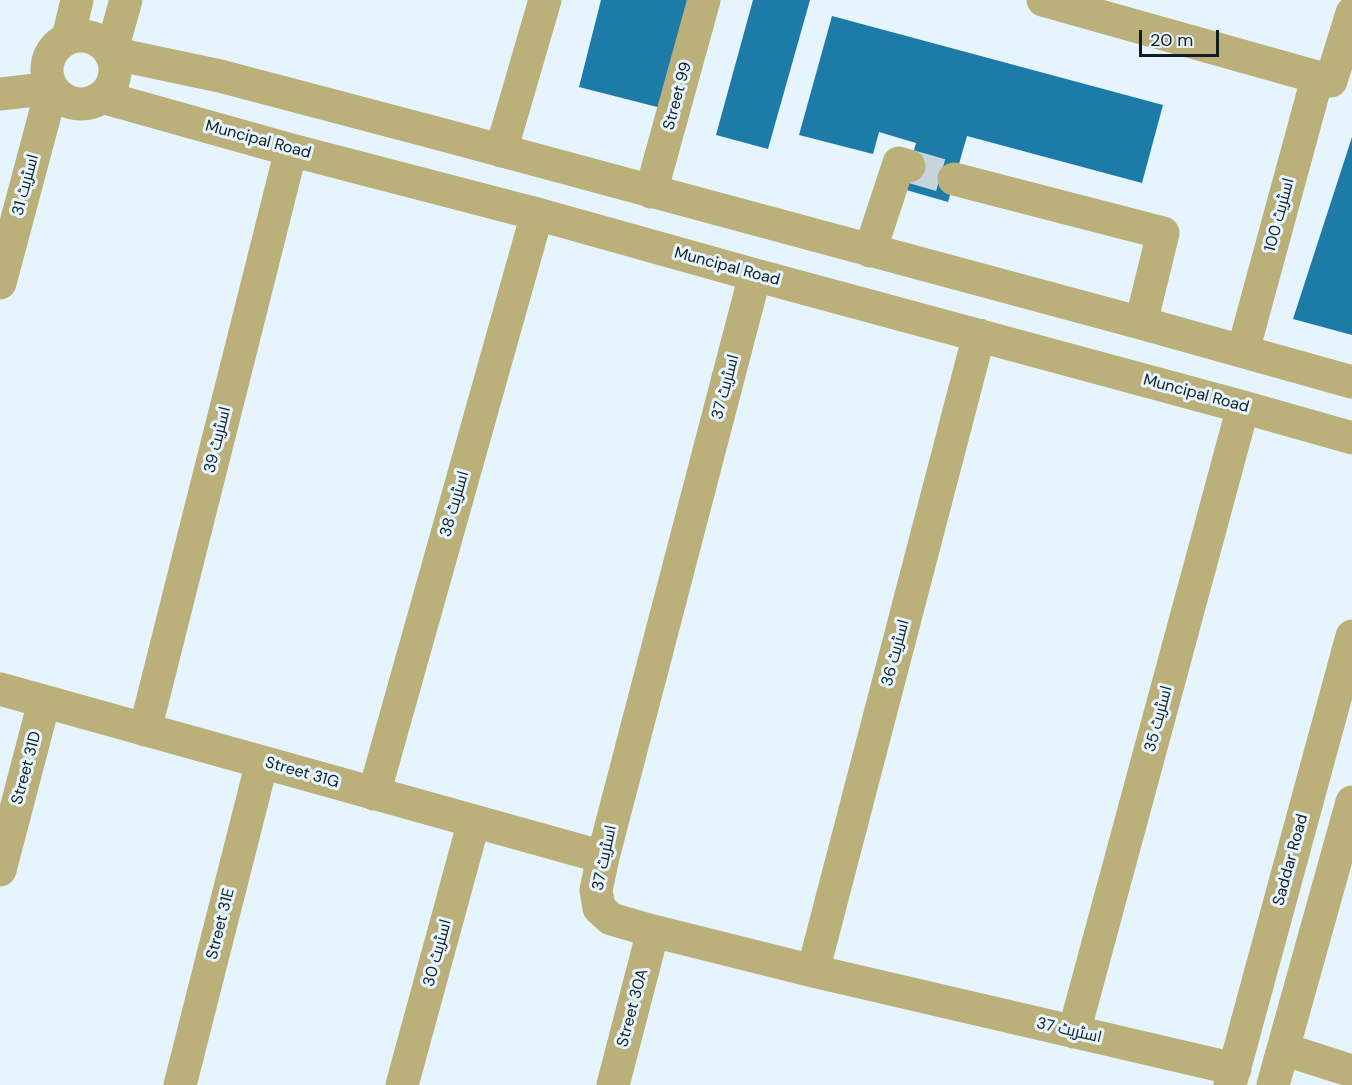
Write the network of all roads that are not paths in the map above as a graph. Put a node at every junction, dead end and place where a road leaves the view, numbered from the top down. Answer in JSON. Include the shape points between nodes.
{"nodes":[{"id":1,"x":78,"y":0,"type":"edge"},
{"id":2,"x":126,"y":0,"type":"edge"},
{"id":3,"x":545,"y":0,"type":"edge"},
{"id":4,"x":704,"y":0,"type":"edge"},
{"id":5,"x":1042,"y":0,"type":"edge"},
{"id":6,"x":1352,"y":13,"type":"edge"},
{"id":7,"x":68,"y":38,"type":"junction"},
{"id":8,"x":111,"y":53,"type":"junction"},
{"id":9,"x":174,"y":66,"type":"junction"},
{"id":10,"x":1324,"y":80,"type":"junction"},
{"id":11,"x":52,"y":87,"type":"junction"},
{"id":12,"x":0,"y":94,"type":"edge"},
{"id":13,"x":102,"y":97,"type":"junction"},
{"id":14,"x":291,"y":150,"type":"junction"},
{"id":15,"x":501,"y":151,"type":"junction"},
{"id":16,"x":909,"y":166,"type":"dead end"},
{"id":17,"x":954,"y":179,"type":"tunnel mouth"},
{"id":18,"x":651,"y":192,"type":"junction"},
{"id":19,"x":537,"y":214,"type":"junction"},
{"id":20,"x":870,"y":251,"type":"junction"},
{"id":21,"x":755,"y":275,"type":"junction"},
{"id":22,"x":0,"y":283,"type":"edge"},
{"id":23,"x":1141,"y":323,"type":"junction"},
{"id":24,"x":979,"y":335,"type":"junction"},
{"id":25,"x":1243,"y":351,"type":"junction"},
{"id":26,"x":1352,"y":382,"type":"edge"},
{"id":27,"x":1243,"y":407,"type":"junction"},
{"id":28,"x":1352,"y":438,"type":"edge"},
{"id":29,"x":1352,"y":636,"type":"edge"},
{"id":30,"x":0,"y":689,"type":"edge"},
{"id":31,"x":44,"y":702,"type":"junction"},
{"id":32,"x":145,"y":730,"type":"junction"},
{"id":33,"x":262,"y":762,"type":"junction"},
{"id":34,"x":374,"y":794,"type":"junction"},
{"id":35,"x":1352,"y":802,"type":"edge"},
{"id":36,"x":474,"y":821,"type":"junction"},
{"id":37,"x":603,"y":857,"type":"junction"},
{"id":38,"x":0,"y":870,"type":"edge"},
{"id":39,"x":653,"y":931,"type":"junction"},
{"id":40,"x":813,"y":972,"type":"junction"},
{"id":41,"x":1074,"y":1032,"type":"junction"},
{"id":42,"x":1283,"y":1049,"type":"junction"},
{"id":43,"x":1352,"y":1071,"type":"edge"},
{"id":44,"x":1232,"y":1077,"type":"edge"},
{"id":45,"x":180,"y":1085,"type":"edge"},
{"id":46,"x":402,"y":1085,"type":"edge"},
{"id":47,"x":613,"y":1085,"type":"edge"},
{"id":48,"x":1273,"y":1085,"type":"edge"}],
"edges":[{"from":1,"to":7,"type":"street"},
{"from":2,"to":8,"type":"street"},
{"from":2,"to":9,"type":"street","via":[[147,43]]},
{"from":3,"to":15,"type":"street"},
{"from":4,"to":18,"type":"street","name":"Street 99"},
{"from":5,"to":10,"type":"street"},
{"from":6,"to":10,"type":"street","name":"اسٹریٹ 100"},
{"from":7,"to":8,"type":"street","via":[[97,39]]},
{"from":7,"to":11,"type":"street","via":[[51,54],[47,65]]},
{"from":8,"to":9,"type":"street"},
{"from":8,"to":13,"type":"street","via":[[115,62],[114,81]]},
{"from":9,"to":15,"type":"street"},
{"from":10,"to":25,"type":"street","name":"اسٹریٹ 100"},
{"from":11,"to":12,"type":"street"},
{"from":11,"to":13,"type":"street","via":[[70,102],[81,104]]},
{"from":11,"to":22,"type":"street","name":"اسٹریٹ 31"},
{"from":13,"to":14,"type":"street","name":"Muncipal Road"},
{"from":14,"to":19,"type":"street","name":"Muncipal Road"},
{"from":14,"to":32,"type":"street","name":"اسٹریٹ 39"},
{"from":15,"to":18,"type":"street"},
{"from":16,"to":20,"type":"street","via":[[899,163]]},
{"from":17,"to":23,"type":"street","via":[[1163,233]]},
{"from":18,"to":20,"type":"street"},
{"from":19,"to":21,"type":"street","name":"Muncipal Road"},
{"from":19,"to":34,"type":"street","name":"اسٹریٹ 38"},
{"from":20,"to":23,"type":"street"},
{"from":21,"to":24,"type":"street","name":"Muncipal Road"},
{"from":21,"to":37,"type":"street","name":"اسٹریٹ 37"},
{"from":23,"to":25,"type":"street"},
{"from":24,"to":27,"type":"street","name":"Muncipal Road"},
{"from":24,"to":40,"type":"street","name":"اسٹریٹ 36"},
{"from":25,"to":26,"type":"street"},
{"from":27,"to":28,"type":"street","name":"Muncipal Road"},
{"from":27,"to":41,"type":"street","name":"اسٹریٹ 35"},
{"from":29,"to":44,"type":"street","name":"Saddar Road"},
{"from":30,"to":31,"type":"street","name":"Street 31G"},
{"from":31,"to":32,"type":"street","name":"Street 31G"},
{"from":31,"to":38,"type":"street","name":"Street 31D"},
{"from":32,"to":33,"type":"street","name":"Street 31G"},
{"from":33,"to":34,"type":"street","name":"Street 31G"},
{"from":33,"to":45,"type":"street","name":"Street 31E"},
{"from":34,"to":36,"type":"street","name":"Street 31G"},
{"from":35,"to":42,"type":"street"},
{"from":36,"to":37,"type":"street","name":"Street 31G"},
{"from":36,"to":46,"type":"street","name":"اسٹریٹ 30"},
{"from":37,"to":39,"type":"street","name":"اسٹریٹ 37","via":[[596,890],[599,908],[611,919]]},
{"from":39,"to":40,"type":"street","name":"اسٹریٹ 37"},
{"from":39,"to":47,"type":"street","name":"Street 30A"},
{"from":40,"to":41,"type":"street","name":"اسٹریٹ 37"},
{"from":41,"to":44,"type":"street","name":"اسٹریٹ 37"},
{"from":42,"to":43,"type":"street"},
{"from":42,"to":48,"type":"street"}]}
